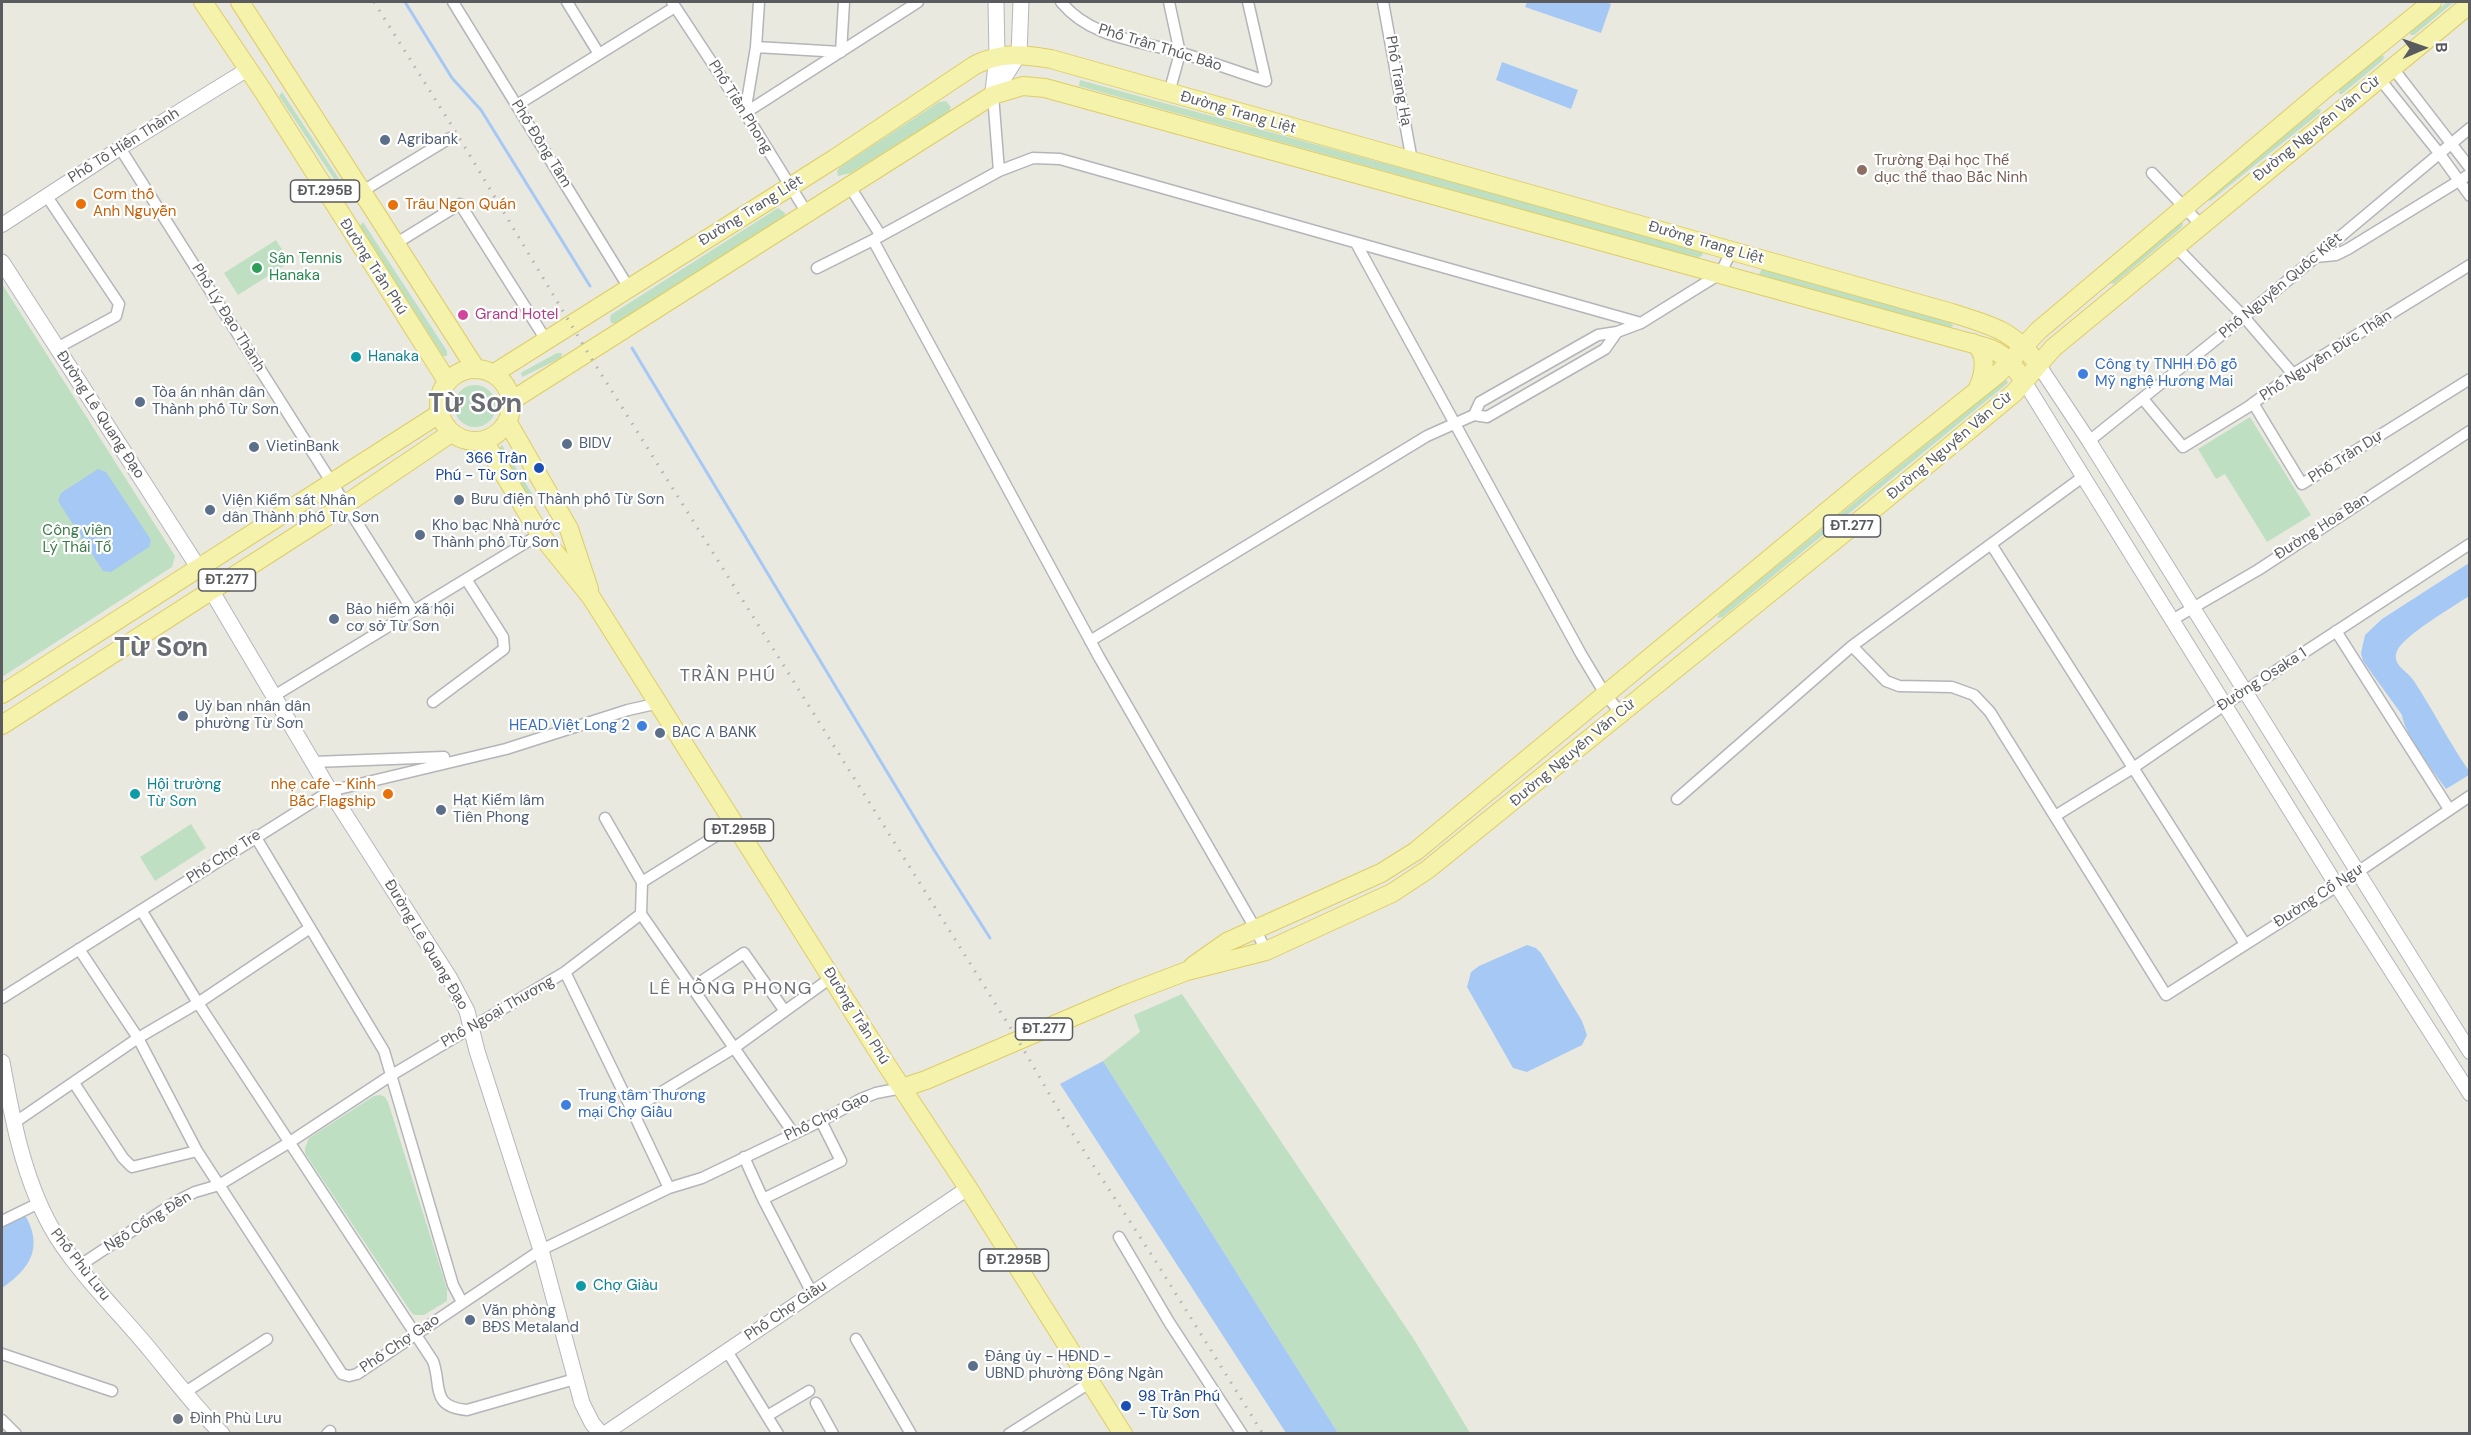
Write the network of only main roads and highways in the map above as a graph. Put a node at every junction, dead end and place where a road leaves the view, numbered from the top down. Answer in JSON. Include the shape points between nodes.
{"nodes":[{"id":1,"x":202,"y":2,"type":"edge"},
{"id":2,"x":240,"y":2,"type":"edge"},
{"id":3,"x":996,"y":2,"type":"edge"},
{"id":4,"x":1021,"y":2,"type":"edge"},
{"id":5,"x":2432,"y":2,"type":"edge"},
{"id":6,"x":2469,"y":4,"type":"edge"},
{"id":7,"x":2390,"y":36,"type":"junction"},
{"id":8,"x":273,"y":53,"type":"junction"},
{"id":9,"x":1019,"y":54,"type":"junction"},
{"id":10,"x":997,"y":56,"type":"junction"},
{"id":11,"x":2392,"y":68,"type":"junction"},
{"id":12,"x":248,"y":69,"type":"junction"},
{"id":13,"x":2326,"y":88,"type":"junction"},
{"id":14,"x":993,"y":95,"type":"junction"},
{"id":15,"x":2343,"y":108,"type":"junction"},
{"id":16,"x":364,"y":196,"type":"junction"},
{"id":17,"x":340,"y":217,"type":"junction"},
{"id":18,"x":2,"y":262,"type":"edge"},
{"id":19,"x":1973,"y":344,"type":"junction"},
{"id":20,"x":2025,"y":346,"type":"junction"},
{"id":21,"x":2011,"y":362,"type":"junction"},
{"id":22,"x":2038,"y":364,"type":"junction"},
{"id":23,"x":485,"y":371,"type":"junction"},
{"id":24,"x":447,"y":381,"type":"junction"},
{"id":25,"x":2024,"y":381,"type":"junction"},
{"id":26,"x":1978,"y":388,"type":"junction"},
{"id":27,"x":511,"y":401,"type":"junction"},
{"id":28,"x":439,"y":414,"type":"junction"},
{"id":29,"x":507,"y":421,"type":"junction"},
{"id":30,"x":451,"y":433,"type":"junction"},
{"id":31,"x":484,"y":441,"type":"junction"},
{"id":32,"x":563,"y":520,"type":"junction"},
{"id":33,"x":540,"y":534,"type":"junction"},
{"id":34,"x":576,"y":544,"type":"junction"},
{"id":35,"x":557,"y":554,"type":"junction"},
{"id":36,"x":198,"y":567,"type":"junction"},
{"id":37,"x":212,"y":590,"type":"junction"},
{"id":38,"x":591,"y":597,"type":"junction"},
{"id":39,"x":1697,"y":619,"type":"junction"},
{"id":40,"x":1712,"y":638,"type":"junction"},
{"id":41,"x":64,"y":654,"type":"junction"},
{"id":42,"x":77,"y":675,"type":"junction"},
{"id":43,"x":2,"y":694,"type":"edge"},
{"id":44,"x":2,"y":724,"type":"edge"},
{"id":45,"x":1187,"y":971,"type":"junction"},
{"id":46,"x":2,"y":1062,"type":"edge"},
{"id":47,"x":902,"y":1088,"type":"junction"},
{"id":48,"x":222,"y":1434,"type":"edge"},
{"id":49,"x":602,"y":1434,"type":"edge"},
{"id":50,"x":1123,"y":1434,"type":"edge"}],
"edges":[{"from":1,"to":12,"type":"main road","name":"Đường Trần Phú","number":"ĐT.295B"},
{"from":2,"to":8,"type":"main road","name":"Đường Trần Phú","number":"ĐT.295B"},
{"from":3,"to":10,"type":"main road"},
{"from":4,"to":9,"type":"main road"},
{"from":5,"to":7,"type":"main road","name":"Đường Nguyễn Văn Cừ","number":"ĐT.277"},
{"from":6,"to":11,"type":"main road","name":"Đường Nguyễn Văn Cừ","number":"ĐT.277"},
{"from":7,"to":11,"type":"main road"},
{"from":7,"to":13,"type":"main road","name":"Đường Nguyễn Văn Cừ","number":"ĐT.277"},
{"from":8,"to":12,"type":"main road"},
{"from":8,"to":16,"type":"main road","name":"Đường Trần Phú","number":"ĐT.295B"},
{"from":9,"to":10,"type":"main road","name":"Đường Trang Liệt"},
{"from":9,"to":14,"type":"main road"},
{"from":9,"to":20,"type":"main road","name":"Đường Trang Liệt","via":[[1051,59],[1732,250],[1992,326]]},
{"from":10,"to":14,"type":"main road"},
{"from":10,"to":23,"type":"main road","name":"Đường Trang Liệt","via":[[975,65],[546,340]]},
{"from":11,"to":15,"type":"main road","name":"Đường Nguyễn Văn Cừ","number":"ĐT.277"},
{"from":12,"to":17,"type":"main road","name":"Đường Trần Phú","number":"ĐT.295B"},
{"from":13,"to":15,"type":"main road"},
{"from":13,"to":20,"type":"main road","name":"Đường Nguyễn Văn Cừ","number":"ĐT.277","via":[[2038,330]]},
{"from":14,"to":19,"type":"main road","name":"Đường Trang Liệt","via":[[1023,86],[1045,88]]},
{"from":14,"to":27,"type":"main road","name":"Đường Trang Liệt"},
{"from":15,"to":22,"type":"main road","name":"Đường Nguyễn Văn Cừ","number":"ĐT.277","via":[[2200,224]]},
{"from":16,"to":17,"type":"main road"},
{"from":16,"to":23,"type":"main road","name":"Đường Trần Phú","number":"ĐT.295B"},
{"from":17,"to":24,"type":"main road","name":"Đường Trần Phú","number":"ĐT.295B"},
{"from":18,"to":36,"type":"main road","name":"Đường Lê Quang Đạo"},
{"from":19,"to":21,"type":"main road","name":"Đường Trang Liệt","via":[[1993,349]]},
{"from":19,"to":26,"type":"main road","via":[[1983,357]]},
{"from":20,"to":21,"type":"main road","name":"Đường Nguyễn Văn Cừ","number":"ĐT.277"},
{"from":20,"to":22,"type":"main road","name":"Đường Trang Liệt"},
{"from":21,"to":25,"type":"main road","name":"Đường Trang Liệt"},
{"from":21,"to":26,"type":"main road","name":"Đường Nguyễn Văn Cừ","number":"ĐT.277"},
{"from":22,"to":25,"type":"main road","name":"Đường Nguyễn Văn Cừ","number":"ĐT.277"},
{"from":23,"to":24,"type":"main road","via":[[459,372]]},
{"from":23,"to":27,"type":"main road","via":[[505,386]]},
{"from":24,"to":28,"type":"main road","via":[[439,396]]},
{"from":25,"to":40,"type":"main road","name":"Đường Nguyễn Văn Cừ","number":"ĐT.277","via":[[1881,503]]},
{"from":26,"to":39,"type":"main road","name":"Đường Nguyễn Văn Cừ","number":"ĐT.277"},
{"from":27,"to":29,"type":"main road"},
{"from":28,"to":30,"type":"main road"},
{"from":28,"to":36,"type":"main road","number":"ĐT.277"},
{"from":29,"to":31,"type":"main road","via":[[497,434]]},
{"from":29,"to":32,"type":"main road","name":"Đường Trần Phú","number":"ĐT.295B"},
{"from":30,"to":31,"type":"main road","via":[[465,441]]},
{"from":30,"to":37,"type":"main road","number":"ĐT.277"},
{"from":31,"to":33,"type":"main road","name":"Đường Trần Phú","number":"ĐT.295B"},
{"from":32,"to":33,"type":"main road"},
{"from":32,"to":34,"type":"main road","name":"Đường Trần Phú","number":"ĐT.295B"},
{"from":33,"to":35,"type":"main road","name":"Đường Trần Phú","number":"ĐT.295B"},
{"from":34,"to":35,"type":"main road"},
{"from":34,"to":38,"type":"main road","name":"Đường Trần Phú","number":"ĐT.295B"},
{"from":35,"to":38,"type":"main road","name":"Đường Trần Phú","number":"ĐT.295B"},
{"from":36,"to":37,"type":"main road"},
{"from":36,"to":41,"type":"main road","number":"ĐT.277"},
{"from":37,"to":42,"type":"main road","number":"ĐT.277"},
{"from":37,"to":49,"type":"main road","name":"Đường Lê Quang Đạo","via":[[330,791],[467,1011],[542,1250],[582,1403]]},
{"from":38,"to":47,"type":"main road","name":"Đường Trần Phú","number":"ĐT.295B"},
{"from":39,"to":40,"type":"main road"},
{"from":39,"to":45,"type":"main road","name":"Đường Nguyễn Văn Cừ","number":"ĐT.277","via":[[1408,857],[1381,873],[1227,942]]},
{"from":40,"to":45,"type":"main road","name":"Đường Nguyễn Văn Cừ","number":"ĐT.277","via":[[1479,831],[1392,893],[1266,951]]},
{"from":41,"to":42,"type":"main road"},
{"from":41,"to":43,"type":"main road","number":"ĐT.277"},
{"from":42,"to":44,"type":"main road","number":"ĐT.277"},
{"from":45,"to":47,"type":"main road","name":"Đường Nguyễn Văn Cừ","number":"ĐT.277"},
{"from":46,"to":48,"type":"main road","name":"Phố Phù Lưu","via":[[14,1123],[39,1203],[51,1228],[184,1393]]},
{"from":47,"to":50,"type":"main road","name":"Đường Trần Phú","number":"ĐT.295B"}]}
